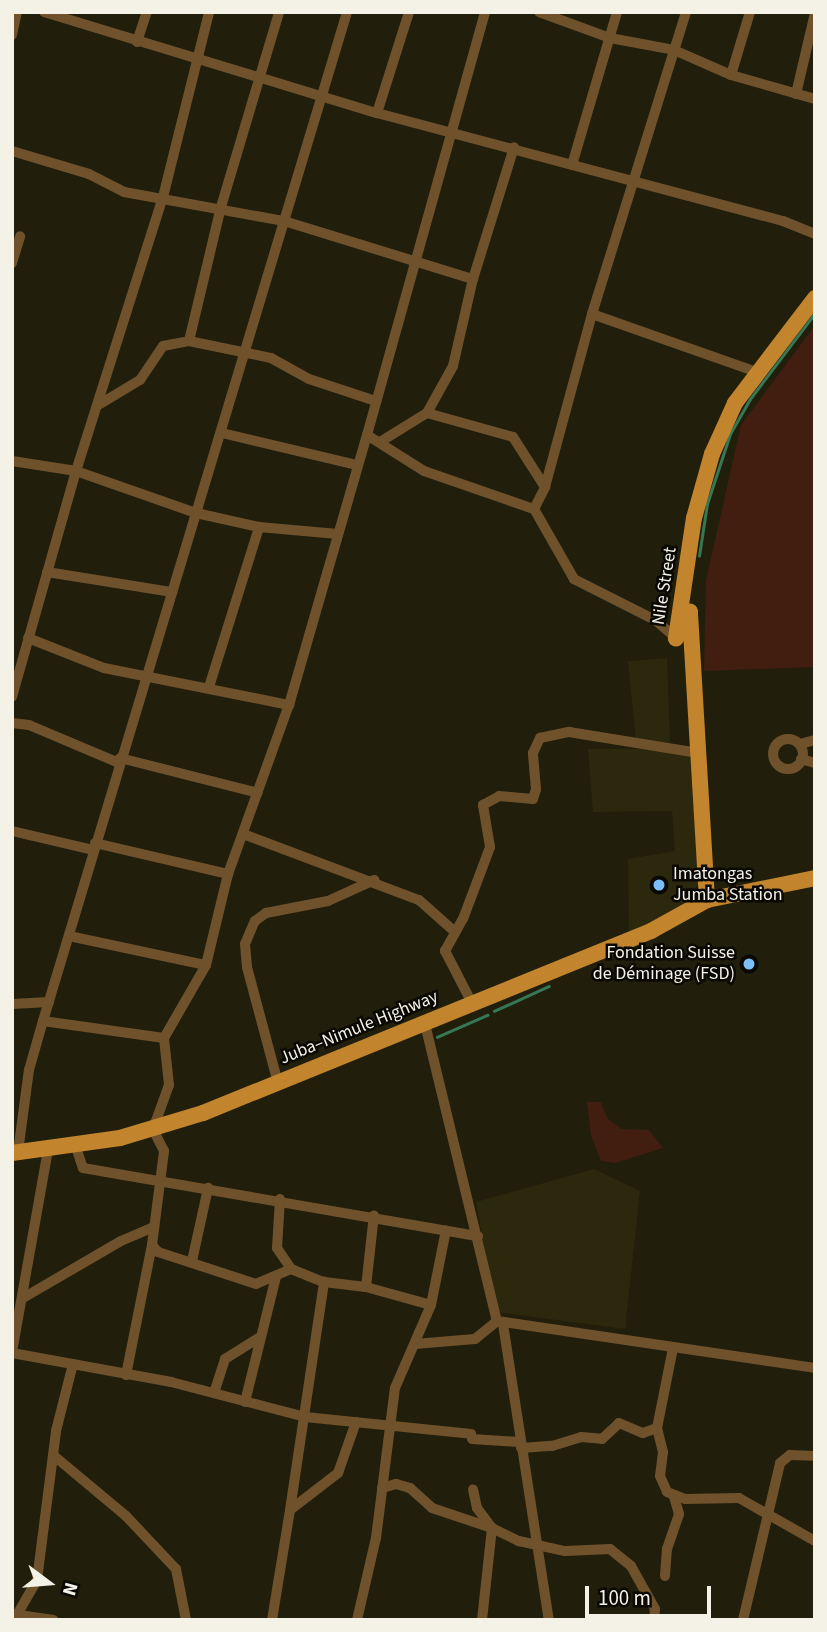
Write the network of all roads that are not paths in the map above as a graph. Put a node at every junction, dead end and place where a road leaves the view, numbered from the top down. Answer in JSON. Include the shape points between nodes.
{"nodes":[{"id":1,"x":17,"y":12,"type":"edge"},
{"id":2,"x":44,"y":12,"type":"edge"},
{"id":3,"x":147,"y":12,"type":"edge"},
{"id":4,"x":209,"y":12,"type":"edge"},
{"id":5,"x":279,"y":12,"type":"edge"},
{"id":6,"x":347,"y":12,"type":"edge"},
{"id":7,"x":409,"y":12,"type":"edge"},
{"id":8,"x":485,"y":12,"type":"edge"},
{"id":9,"x":539,"y":12,"type":"edge"},
{"id":10,"x":617,"y":12,"type":"edge"},
{"id":11,"x":686,"y":12,"type":"edge"},
{"id":12,"x":750,"y":12,"type":"edge"},
{"id":13,"x":815,"y":13,"type":"edge"},
{"id":14,"x":12,"y":35,"type":"edge"},
{"id":15,"x":610,"y":38,"type":"junction"},
{"id":16,"x":137,"y":41,"type":"junction"},
{"id":17,"x":674,"y":50,"type":"junction"},
{"id":18,"x":196,"y":58,"type":"junction"},
{"id":19,"x":260,"y":75,"type":"junction"},
{"id":20,"x":731,"y":75,"type":"junction"},
{"id":21,"x":322,"y":94,"type":"junction"},
{"id":22,"x":796,"y":94,"type":"junction"},
{"id":23,"x":815,"y":99,"type":"edge"},
{"id":24,"x":377,"y":113,"type":"junction"},
{"id":25,"x":453,"y":131,"type":"junction"},
{"id":26,"x":514,"y":147,"type":"junction"},
{"id":27,"x":12,"y":151,"type":"edge"},
{"id":28,"x":572,"y":164,"type":"junction"},
{"id":29,"x":632,"y":181,"type":"junction"},
{"id":30,"x":163,"y":197,"type":"junction"},
{"id":31,"x":221,"y":207,"type":"junction"},
{"id":32,"x":285,"y":221,"type":"junction"},
{"id":33,"x":814,"y":230,"type":"edge"},
{"id":34,"x":20,"y":236,"type":"dead end"},
{"id":35,"x":12,"y":263,"type":"edge"},
{"id":36,"x":414,"y":263,"type":"junction"},
{"id":37,"x":473,"y":279,"type":"junction"},
{"id":38,"x":815,"y":298,"type":"edge"},
{"id":39,"x":592,"y":314,"type":"junction"},
{"id":40,"x":189,"y":341,"type":"junction"},
{"id":41,"x":245,"y":351,"type":"junction"},
{"id":42,"x":757,"y":372,"type":"junction"},
{"id":43,"x":376,"y":401,"type":"junction"},
{"id":44,"x":100,"y":404,"type":"junction"},
{"id":45,"x":427,"y":413,"type":"junction"},
{"id":46,"x":222,"y":433,"type":"junction"},
{"id":47,"x":367,"y":435,"type":"junction"},
{"id":48,"x":380,"y":442,"type":"junction"},
{"id":49,"x":12,"y":461,"type":"edge"},
{"id":50,"x":356,"y":465,"type":"dead end"},
{"id":51,"x":76,"y":471,"type":"junction"},
{"id":52,"x":545,"y":487,"type":"junction"},
{"id":53,"x":534,"y":509,"type":"junction"},
{"id":54,"x":196,"y":513,"type":"junction"},
{"id":55,"x":259,"y":527,"type":"junction"},
{"id":56,"x":338,"y":534,"type":"junction"},
{"id":57,"x":47,"y":572,"type":"junction"},
{"id":58,"x":172,"y":592,"type":"junction"},
{"id":59,"x":28,"y":638,"type":"junction"},
{"id":60,"x":676,"y":638,"type":"junction"},
{"id":61,"x":12,"y":646,"type":"edge"},
{"id":62,"x":24,"y":650,"type":"junction"},
{"id":63,"x":145,"y":674,"type":"junction"},
{"id":64,"x":209,"y":687,"type":"junction"},
{"id":65,"x":12,"y":697,"type":"edge"},
{"id":66,"x":289,"y":705,"type":"junction"},
{"id":67,"x":12,"y":723,"type":"edge"},
{"id":68,"x":815,"y":740,"type":"edge"},
{"id":69,"x":800,"y":744,"type":"junction"},
{"id":70,"x":698,"y":753,"type":"junction"},
{"id":71,"x":802,"y":759,"type":"junction"},
{"id":72,"x":120,"y":761,"type":"junction"},
{"id":73,"x":815,"y":763,"type":"edge"},
{"id":74,"x":258,"y":793,"type":"junction"},
{"id":75,"x":12,"y":831,"type":"edge"},
{"id":76,"x":243,"y":834,"type":"junction"},
{"id":77,"x":94,"y":846,"type":"junction"},
{"id":78,"x":228,"y":874,"type":"junction"},
{"id":79,"x":815,"y":878,"type":"edge"},
{"id":80,"x":374,"y":880,"type":"junction"},
{"id":81,"x":707,"y":900,"type":"junction"},
{"id":82,"x":454,"y":931,"type":"junction"},
{"id":83,"x":69,"y":936,"type":"junction"},
{"id":84,"x":206,"y":965,"type":"junction"},
{"id":85,"x":48,"y":1002,"type":"junction"},
{"id":86,"x":472,"y":1003,"type":"junction"},
{"id":87,"x":12,"y":1004,"type":"edge"},
{"id":88,"x":43,"y":1021,"type":"junction"},
{"id":89,"x":425,"y":1024,"type":"junction"},
{"id":90,"x":164,"y":1038,"type":"junction"},
{"id":91,"x":278,"y":1083,"type":"dead end"},
{"id":92,"x":153,"y":1129,"type":"junction"},
{"id":93,"x":75,"y":1144,"type":"junction"},
{"id":94,"x":48,"y":1149,"type":"junction"},
{"id":95,"x":15,"y":1152,"type":"edge"},
{"id":96,"x":163,"y":1180,"type":"junction"},
{"id":97,"x":208,"y":1188,"type":"junction"},
{"id":98,"x":280,"y":1199,"type":"junction"},
{"id":99,"x":374,"y":1215,"type":"junction"},
{"id":100,"x":152,"y":1228,"type":"junction"},
{"id":101,"x":446,"y":1230,"type":"junction"},
{"id":102,"x":478,"y":1236,"type":"junction"},
{"id":103,"x":152,"y":1245,"type":"junction"},
{"id":104,"x":192,"y":1261,"type":"junction"},
{"id":105,"x":291,"y":1269,"type":"junction"},
{"id":106,"x":276,"y":1277,"type":"junction"},
{"id":107,"x":324,"y":1282,"type":"junction"},
{"id":108,"x":366,"y":1287,"type":"junction"},
{"id":109,"x":23,"y":1297,"type":"junction"},
{"id":110,"x":431,"y":1306,"type":"junction"},
{"id":111,"x":500,"y":1322,"type":"junction"},
{"id":112,"x":258,"y":1338,"type":"junction"},
{"id":113,"x":415,"y":1344,"type":"junction"},
{"id":114,"x":673,"y":1348,"type":"junction"},
{"id":115,"x":12,"y":1352,"type":"edge"},
{"id":116,"x":73,"y":1364,"type":"junction"},
{"id":117,"x":815,"y":1368,"type":"edge"},
{"id":118,"x":126,"y":1375,"type":"junction"},
{"id":119,"x":214,"y":1393,"type":"junction"},
{"id":120,"x":245,"y":1402,"type":"junction"},
{"id":121,"x":305,"y":1417,"type":"junction"},
{"id":122,"x":356,"y":1422,"type":"junction"},
{"id":123,"x":391,"y":1424,"type":"junction"},
{"id":124,"x":657,"y":1428,"type":"junction"},
{"id":125,"x":520,"y":1445,"type":"junction"},
{"id":126,"x":53,"y":1455,"type":"junction"},
{"id":127,"x":815,"y":1457,"type":"edge"},
{"id":128,"x":382,"y":1488,"type":"junction"},
{"id":129,"x":473,"y":1489,"type":"dead end"},
{"id":130,"x":674,"y":1497,"type":"junction"},
{"id":131,"x":290,"y":1510,"type":"junction"},
{"id":132,"x":766,"y":1514,"type":"junction"},
{"id":133,"x":492,"y":1528,"type":"junction"},
{"id":134,"x":815,"y":1541,"type":"edge"},
{"id":135,"x":536,"y":1542,"type":"junction"},
{"id":136,"x":665,"y":1576,"type":"dead end"},
{"id":137,"x":13,"y":1616,"type":"edge"},
{"id":138,"x":54,"y":1620,"type":"edge"},
{"id":139,"x":186,"y":1620,"type":"edge"},
{"id":140,"x":272,"y":1620,"type":"edge"},
{"id":141,"x":357,"y":1620,"type":"edge"},
{"id":142,"x":482,"y":1620,"type":"edge"},
{"id":143,"x":549,"y":1620,"type":"edge"},
{"id":144,"x":654,"y":1620,"type":"edge"},
{"id":145,"x":743,"y":1620,"type":"edge"}],
"edges":[{"from":1,"to":14,"type":"street"},
{"from":2,"to":16,"type":"street"},
{"from":3,"to":16,"type":"street"},
{"from":4,"to":18,"type":"street"},
{"from":5,"to":19,"type":"street"},
{"from":6,"to":21,"type":"street"},
{"from":7,"to":24,"type":"street"},
{"from":8,"to":25,"type":"street"},
{"from":9,"to":15,"type":"street"},
{"from":10,"to":15,"type":"street"},
{"from":11,"to":17,"type":"street"},
{"from":12,"to":20,"type":"street"},
{"from":13,"to":22,"type":"street"},
{"from":15,"to":17,"type":"street"},
{"from":15,"to":28,"type":"street"},
{"from":16,"to":18,"type":"street"},
{"from":17,"to":20,"type":"street"},
{"from":17,"to":29,"type":"street"},
{"from":18,"to":19,"type":"street"},
{"from":18,"to":30,"type":"street"},
{"from":19,"to":21,"type":"street"},
{"from":19,"to":31,"type":"street"},
{"from":20,"to":22,"type":"street"},
{"from":21,"to":24,"type":"street"},
{"from":21,"to":32,"type":"street"},
{"from":22,"to":23,"type":"street"},
{"from":24,"to":25,"type":"street"},
{"from":25,"to":26,"type":"street"},
{"from":25,"to":36,"type":"street"},
{"from":26,"to":28,"type":"street"},
{"from":26,"to":37,"type":"street"},
{"from":27,"to":30,"type":"street","via":[[89,174],[124,192]]},
{"from":28,"to":29,"type":"street"},
{"from":29,"to":33,"type":"street"},
{"from":29,"to":39,"type":"street"},
{"from":30,"to":31,"type":"street"},
{"from":30,"to":44,"type":"street","via":[[117,332]]},
{"from":31,"to":32,"type":"street"},
{"from":31,"to":40,"type":"street"},
{"from":32,"to":36,"type":"street"},
{"from":32,"to":41,"type":"street"},
{"from":34,"to":35,"type":"street"},
{"from":36,"to":37,"type":"street"},
{"from":36,"to":43,"type":"street"},
{"from":37,"to":45,"type":"street","via":[[453,366]]},
{"from":38,"to":42,"type":"main road","name":"Nile Street"},
{"from":39,"to":42,"type":"street"},
{"from":39,"to":52,"type":"street"},
{"from":40,"to":41,"type":"street"},
{"from":40,"to":44,"type":"street","via":[[163,346],[140,380]]},
{"from":41,"to":43,"type":"street"},
{"from":41,"to":46,"type":"street"},
{"from":42,"to":60,"type":"main road","name":"Nile Street","via":[[728,417],[704,481]]},
{"from":43,"to":47,"type":"street"},
{"from":44,"to":51,"type":"street"},
{"from":45,"to":48,"type":"street"},
{"from":45,"to":52,"type":"street","via":[[513,437]]},
{"from":46,"to":50,"type":"street"},
{"from":46,"to":54,"type":"street"},
{"from":47,"to":48,"type":"street"},
{"from":47,"to":56,"type":"street"},
{"from":48,"to":53,"type":"street","via":[[424,471]]},
{"from":49,"to":51,"type":"street"},
{"from":51,"to":54,"type":"street"},
{"from":51,"to":57,"type":"street"},
{"from":52,"to":53,"type":"street"},
{"from":53,"to":60,"type":"street","via":[[575,579],[655,620]]},
{"from":54,"to":55,"type":"street"},
{"from":54,"to":58,"type":"street"},
{"from":55,"to":56,"type":"street"},
{"from":55,"to":64,"type":"street"},
{"from":56,"to":66,"type":"street"},
{"from":57,"to":58,"type":"street"},
{"from":57,"to":59,"type":"street"},
{"from":58,"to":63,"type":"street"},
{"from":59,"to":62,"type":"street"},
{"from":59,"to":63,"type":"street","via":[[104,668]]},
{"from":60,"to":70,"type":"main road","name":"Nile Street","via":[[690,612]]},
{"from":61,"to":62,"type":"street"},
{"from":62,"to":65,"type":"street"},
{"from":63,"to":64,"type":"street"},
{"from":63,"to":72,"type":"street"},
{"from":64,"to":66,"type":"street"},
{"from":66,"to":74,"type":"street"},
{"from":67,"to":72,"type":"street","via":[[29,725]]},
{"from":68,"to":69,"type":"street"},
{"from":69,"to":71,"type":"street"},
{"from":69,"to":71,"type":"street","via":[[783,740],[773,755],[785,768]]},
{"from":70,"to":81,"type":"main road","name":"Nile Street"},
{"from":70,"to":82,"type":"street","via":[[569,732],[540,738],[533,753],[533,799],[499,796],[483,805],[490,847]]},
{"from":71,"to":73,"type":"street"},
{"from":72,"to":74,"type":"street"},
{"from":72,"to":77,"type":"street"},
{"from":74,"to":76,"type":"street"},
{"from":75,"to":77,"type":"street"},
{"from":76,"to":78,"type":"street"},
{"from":76,"to":80,"type":"street"},
{"from":77,"to":78,"type":"street"},
{"from":77,"to":83,"type":"street"},
{"from":78,"to":84,"type":"street"},
{"from":79,"to":81,"type":"main road","name":"Juba–Nimule Highway"},
{"from":80,"to":82,"type":"street","via":[[419,900]]},
{"from":80,"to":91,"type":"street","via":[[328,901],[266,913],[255,921],[245,944],[247,967]]},
{"from":81,"to":86,"type":"main road","name":"Juba–Nimule Highway","via":[[651,931]]},
{"from":82,"to":86,"type":"street","via":[[445,951]]},
{"from":83,"to":84,"type":"street"},
{"from":83,"to":85,"type":"street"},
{"from":84,"to":90,"type":"street"},
{"from":85,"to":87,"type":"street"},
{"from":85,"to":88,"type":"street"},
{"from":86,"to":89,"type":"main road","name":"Juba–Nimule Highway"},
{"from":88,"to":90,"type":"street"},
{"from":88,"to":95,"type":"street"},
{"from":89,"to":92,"type":"main road","name":"Juba–Nimule Highway"},
{"from":89,"to":102,"type":"street"},
{"from":90,"to":92,"type":"street","via":[[169,1085]]},
{"from":92,"to":93,"type":"main road","name":"Juba–Nimule Highway"},
{"from":92,"to":96,"type":"street","via":[[164,1151]]},
{"from":93,"to":94,"type":"main road","name":"Juba–Nimule Highway"},
{"from":93,"to":96,"type":"street","via":[[83,1168]]},
{"from":94,"to":95,"type":"main road","name":"Juba–Nimule Highway"},
{"from":94,"to":109,"type":"street"},
{"from":96,"to":97,"type":"street"},
{"from":96,"to":100,"type":"street"},
{"from":97,"to":98,"type":"street"},
{"from":97,"to":104,"type":"street"},
{"from":98,"to":99,"type":"street"},
{"from":98,"to":105,"type":"street","via":[[277,1248]]},
{"from":99,"to":101,"type":"street"},
{"from":99,"to":108,"type":"street"},
{"from":100,"to":103,"type":"street"},
{"from":100,"to":109,"type":"street"},
{"from":101,"to":102,"type":"street"},
{"from":101,"to":110,"type":"street"},
{"from":102,"to":111,"type":"street"},
{"from":103,"to":104,"type":"street","via":[[158,1252]]},
{"from":103,"to":118,"type":"street"},
{"from":104,"to":106,"type":"street","via":[[256,1284]]},
{"from":105,"to":106,"type":"street"},
{"from":105,"to":107,"type":"street"},
{"from":106,"to":112,"type":"street"},
{"from":107,"to":108,"type":"street"},
{"from":107,"to":121,"type":"street"},
{"from":108,"to":110,"type":"street"},
{"from":109,"to":115,"type":"street"},
{"from":110,"to":113,"type":"street"},
{"from":111,"to":113,"type":"street","via":[[475,1339]]},
{"from":111,"to":114,"type":"street"},
{"from":111,"to":125,"type":"street"},
{"from":112,"to":119,"type":"street","via":[[225,1359]]},
{"from":112,"to":120,"type":"street"},
{"from":113,"to":123,"type":"street","via":[[398,1374]]},
{"from":114,"to":117,"type":"street"},
{"from":114,"to":124,"type":"street"},
{"from":115,"to":116,"type":"street"},
{"from":116,"to":118,"type":"street"},
{"from":116,"to":126,"type":"street"},
{"from":118,"to":119,"type":"street"},
{"from":119,"to":120,"type":"street"},
{"from":120,"to":121,"type":"street"},
{"from":121,"to":122,"type":"street"},
{"from":121,"to":131,"type":"street"},
{"from":122,"to":123,"type":"street"},
{"from":122,"to":131,"type":"street","via":[[338,1473]]},
{"from":123,"to":125,"type":"street"},
{"from":123,"to":128,"type":"street"},
{"from":124,"to":125,"type":"street","via":[[643,1433],[619,1423],[602,1439],[581,1437],[552,1446]]},
{"from":124,"to":130,"type":"street","via":[[663,1452],[660,1476]]},
{"from":125,"to":135,"type":"street"},
{"from":126,"to":137,"type":"street","via":[[37,1580]]},
{"from":126,"to":139,"type":"street","via":[[126,1516],[176,1569]]},
{"from":127,"to":132,"type":"street","via":[[784,1458]]},
{"from":128,"to":133,"type":"street","via":[[397,1483],[432,1508]]},
{"from":128,"to":141,"type":"street"},
{"from":129,"to":133,"type":"street","via":[[477,1508]]},
{"from":130,"to":132,"type":"street","via":[[739,1498]]},
{"from":130,"to":136,"type":"street","via":[[679,1514],[667,1549]]},
{"from":131,"to":140,"type":"street"},
{"from":132,"to":134,"type":"street"},
{"from":132,"to":145,"type":"street"},
{"from":133,"to":135,"type":"street","via":[[519,1541]]},
{"from":133,"to":142,"type":"street"},
{"from":135,"to":143,"type":"street"},
{"from":135,"to":144,"type":"street","via":[[565,1551],[610,1549],[631,1566],[655,1609]]},
{"from":137,"to":138,"type":"street"}]}
